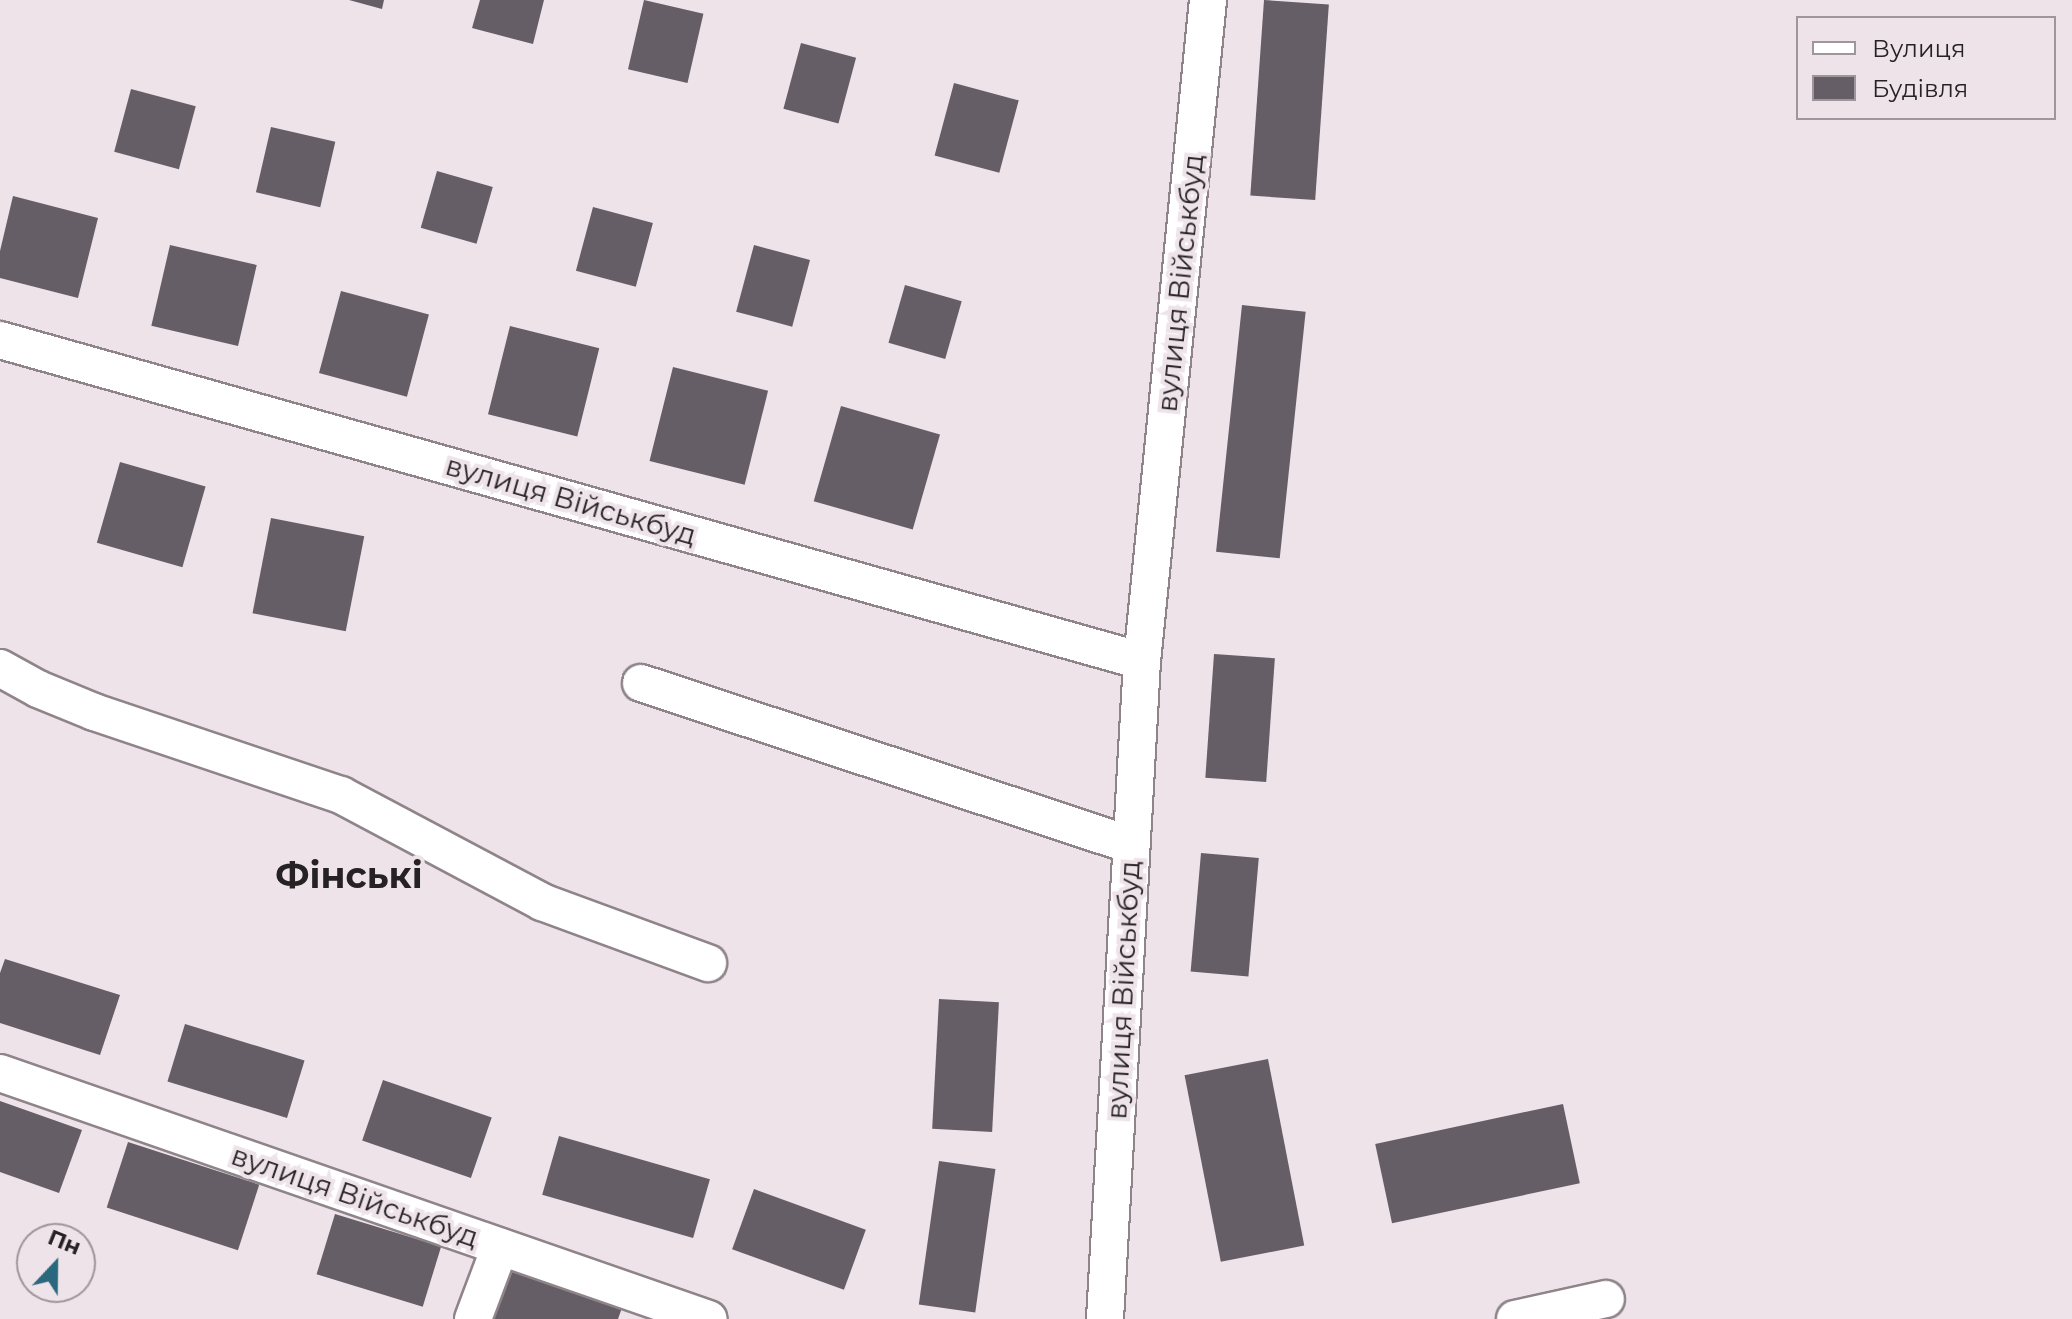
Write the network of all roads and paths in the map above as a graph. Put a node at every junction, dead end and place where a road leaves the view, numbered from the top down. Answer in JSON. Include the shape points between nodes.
{"nodes":[{"id":1,"x":1208,"y":0,"type":"edge"},
{"id":2,"x":0,"y":340,"type":"edge"},
{"id":3,"x":1142,"y":661,"type":"junction"},
{"id":4,"x":0,"y":668,"type":"edge"},
{"id":5,"x":641,"y":683,"type":"dead end"},
{"id":6,"x":1131,"y":845,"type":"junction"},
{"id":7,"x":708,"y":963,"type":"dead end"},
{"id":8,"x":0,"y":1073,"type":"edge"},
{"id":9,"x":500,"y":1247,"type":"junction"},
{"id":10,"x":1606,"y":1299,"type":"dead end"},
{"id":11,"x":473,"y":1319,"type":"edge"},
{"id":12,"x":709,"y":1319,"type":"edge"},
{"id":13,"x":1105,"y":1319,"type":"edge"},
{"id":14,"x":1515,"y":1319,"type":"edge"}],
"edges":[{"from":1,"to":3,"type":"street","name":"вулиця Військбуд"},
{"from":2,"to":3,"type":"street","name":"вулиця Військбуд"},
{"from":3,"to":6,"type":"street","name":"вулиця Військбуд"},
{"from":4,"to":7,"type":"street","via":[[94,712],[341,795],[542,902]]},
{"from":5,"to":6,"type":"street"},
{"from":6,"to":13,"type":"street","name":"вулиця Військбуд"},
{"from":8,"to":9,"type":"street","name":"вулиця Військбуд"},
{"from":9,"to":11,"type":"street"},
{"from":9,"to":12,"type":"street","name":"вулиця Військбуд"},
{"from":10,"to":14,"type":"street"}]}
